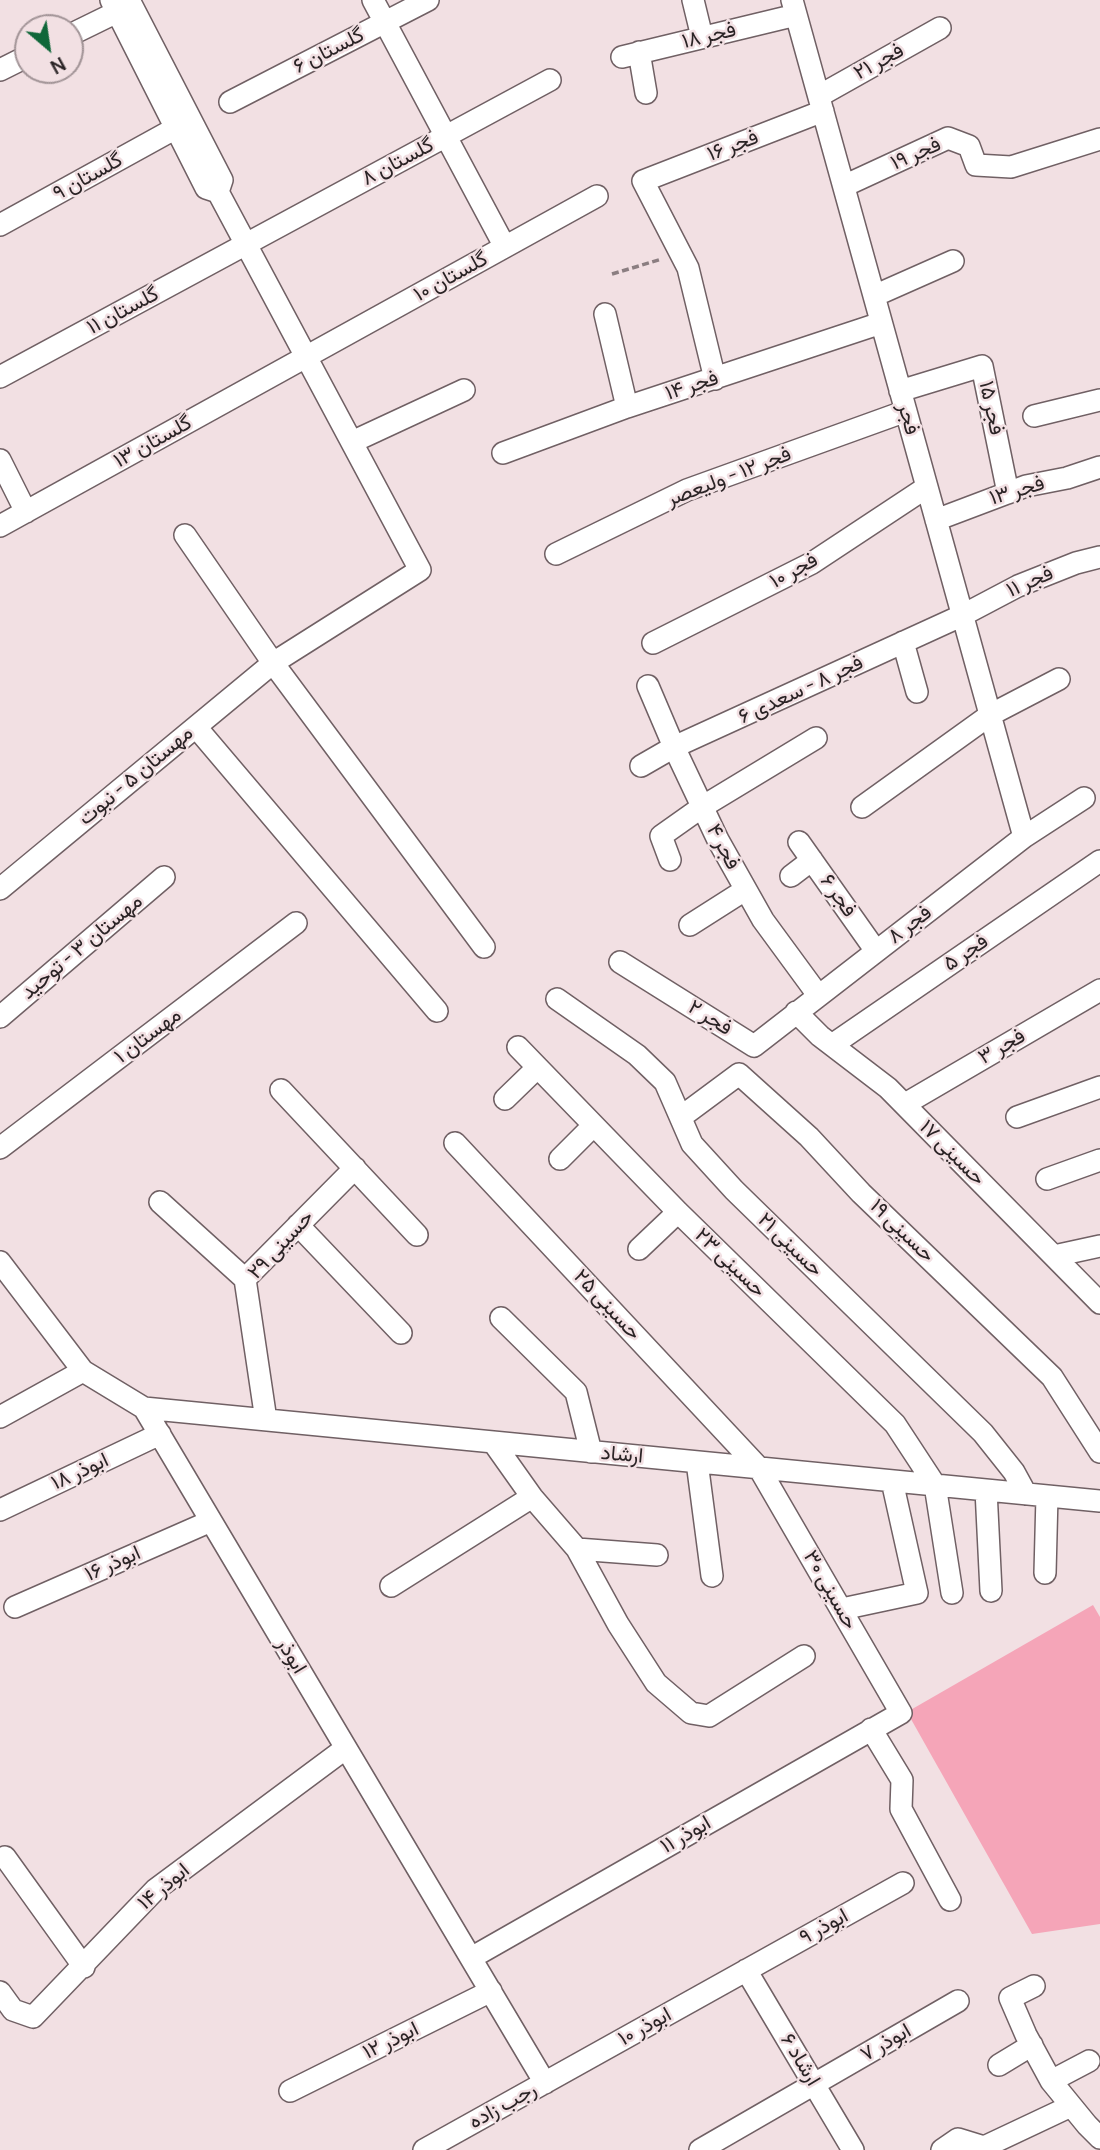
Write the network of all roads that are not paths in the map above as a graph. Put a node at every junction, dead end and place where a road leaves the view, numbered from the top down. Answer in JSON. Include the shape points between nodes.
{"nodes":[{"id":1,"x":373,"y":0,"type":"edge"},
{"id":2,"x":428,"y":0,"type":"edge"},
{"id":3,"x":694,"y":0,"type":"edge"},
{"id":4,"x":119,"y":4,"type":"edge"},
{"id":5,"x":794,"y":7,"type":"edge"},
{"id":6,"x":385,"y":22,"type":"junction"},
{"id":7,"x":84,"y":26,"type":"edge"},
{"id":8,"x":940,"y":28,"type":"dead end"},
{"id":9,"x":702,"y":37,"type":"junction"},
{"id":10,"x":550,"y":80,"type":"dead end"},
{"id":11,"x":646,"y":93,"type":"dead end"},
{"id":12,"x":230,"y":102,"type":"dead end"},
{"id":13,"x":821,"y":104,"type":"junction"},
{"id":14,"x":176,"y":128,"type":"junction"},
{"id":15,"x":446,"y":136,"type":"junction"},
{"id":16,"x":1100,"y":139,"type":"edge"},
{"id":17,"x":844,"y":186,"type":"junction"},
{"id":18,"x":218,"y":192,"type":"junction"},
{"id":19,"x":597,"y":196,"type":"dead end"},
{"id":20,"x":0,"y":225,"type":"edge"},
{"id":21,"x":246,"y":244,"type":"junction"},
{"id":22,"x":505,"y":247,"type":"junction"},
{"id":23,"x":953,"y":261,"type":"dead end"},
{"id":24,"x":874,"y":296,"type":"junction"},
{"id":25,"x":606,"y":314,"type":"dead end"},
{"id":26,"x":881,"y":323,"type":"junction"},
{"id":27,"x":306,"y":357,"type":"junction"},
{"id":28,"x":0,"y":377,"type":"edge"},
{"id":29,"x":715,"y":379,"type":"junction"},
{"id":30,"x":464,"y":390,"type":"dead end"},
{"id":31,"x":1100,"y":400,"type":"edge"},
{"id":32,"x":903,"y":401,"type":"junction"},
{"id":33,"x":627,"y":407,"type":"junction"},
{"id":34,"x":1034,"y":416,"type":"dead end"},
{"id":35,"x":352,"y":442,"type":"junction"},
{"id":36,"x":503,"y":453,"type":"dead end"},
{"id":37,"x":0,"y":460,"type":"edge"},
{"id":38,"x":1100,"y":467,"type":"edge"},
{"id":39,"x":927,"y":487,"type":"junction"},
{"id":40,"x":1008,"y":492,"type":"junction"},
{"id":41,"x":26,"y":512,"type":"junction"},
{"id":42,"x":936,"y":520,"type":"junction"},
{"id":43,"x":0,"y":526,"type":"edge"},
{"id":44,"x":185,"y":535,"type":"dead end"},
{"id":45,"x":556,"y":554,"type":"dead end"},
{"id":46,"x":1100,"y":557,"type":"edge"},
{"id":47,"x":963,"y":615,"type":"junction"},
{"id":48,"x":903,"y":642,"type":"junction"},
{"id":49,"x":653,"y":643,"type":"dead end"},
{"id":50,"x":272,"y":663,"type":"junction"},
{"id":51,"x":1059,"y":679,"type":"dead end"},
{"id":52,"x":649,"y":686,"type":"dead end"},
{"id":53,"x":917,"y":692,"type":"dead end"},
{"id":54,"x":990,"y":715,"type":"junction"},
{"id":55,"x":196,"y":727,"type":"junction"},
{"id":56,"x":816,"y":738,"type":"dead end"},
{"id":57,"x":674,"y":747,"type":"junction"},
{"id":58,"x":641,"y":766,"type":"dead end"},
{"id":59,"x":1084,"y":798,"type":"dead end"},
{"id":60,"x":702,"y":807,"type":"junction"},
{"id":61,"x":862,"y":807,"type":"dead end"},
{"id":62,"x":1024,"y":837,"type":"junction"},
{"id":63,"x":799,"y":842,"type":"dead end"},
{"id":64,"x":670,"y":860,"type":"dead end"},
{"id":65,"x":813,"y":860,"type":"junction"},
{"id":66,"x":1100,"y":861,"type":"edge"},
{"id":67,"x":791,"y":876,"type":"dead end"},
{"id":68,"x":164,"y":877,"type":"dead end"},
{"id":69,"x":0,"y":889,"type":"edge"},
{"id":70,"x":746,"y":890,"type":"junction"},
{"id":71,"x":296,"y":923,"type":"dead end"},
{"id":72,"x":690,"y":925,"type":"dead end"},
{"id":73,"x":484,"y":947,"type":"dead end"},
{"id":74,"x":876,"y":950,"type":"junction"},
{"id":75,"x":620,"y":962,"type":"dead end"},
{"id":76,"x":1100,"y":990,"type":"edge"},
{"id":77,"x":818,"y":995,"type":"junction"},
{"id":78,"x":557,"y":999,"type":"dead end"},
{"id":79,"x":438,"y":1011,"type":"dead end"},
{"id":80,"x":796,"y":1012,"type":"junction"},
{"id":81,"x":0,"y":1017,"type":"edge"},
{"id":82,"x":832,"y":1045,"type":"junction"},
{"id":83,"x":518,"y":1047,"type":"dead end"},
{"id":84,"x":537,"y":1068,"type":"junction"},
{"id":85,"x":1100,"y":1087,"type":"edge"},
{"id":86,"x":281,"y":1090,"type":"dead end"},
{"id":87,"x":505,"y":1099,"type":"dead end"},
{"id":88,"x":905,"y":1104,"type":"junction"},
{"id":89,"x":681,"y":1117,"type":"junction"},
{"id":90,"x":1017,"y":1117,"type":"dead end"},
{"id":91,"x":593,"y":1126,"type":"junction"},
{"id":92,"x":454,"y":1143,"type":"dead end"},
{"id":93,"x":0,"y":1148,"type":"edge"},
{"id":94,"x":560,"y":1159,"type":"dead end"},
{"id":95,"x":1100,"y":1160,"type":"edge"},
{"id":96,"x":355,"y":1168,"type":"junction"},
{"id":97,"x":1047,"y":1179,"type":"dead end"},
{"id":98,"x":160,"y":1202,"type":"dead end"},
{"id":99,"x":678,"y":1212,"type":"junction"},
{"id":100,"x":298,"y":1225,"type":"junction"},
{"id":101,"x":418,"y":1235,"type":"dead end"},
{"id":102,"x":1100,"y":1246,"type":"edge"},
{"id":103,"x":639,"y":1249,"type":"dead end"},
{"id":104,"x":1054,"y":1255,"type":"junction"},
{"id":105,"x":0,"y":1262,"type":"edge"},
{"id":106,"x":245,"y":1279,"type":"junction"},
{"id":107,"x":7,"y":1284,"type":"edge"},
{"id":108,"x":1100,"y":1303,"type":"edge"},
{"id":109,"x":500,"y":1318,"type":"dead end"},
{"id":110,"x":401,"y":1333,"type":"dead end"},
{"id":111,"x":83,"y":1371,"type":"junction"},
{"id":112,"x":144,"y":1408,"type":"junction"},
{"id":113,"x":0,"y":1416,"type":"edge"},
{"id":114,"x":266,"y":1420,"type":"junction"},
{"id":115,"x":160,"y":1434,"type":"junction"},
{"id":116,"x":493,"y":1442,"type":"junction"},
{"id":117,"x":591,"y":1452,"type":"junction"},
{"id":118,"x":1100,"y":1452,"type":"edge"},
{"id":119,"x":697,"y":1462,"type":"junction"},
{"id":120,"x":759,"y":1468,"type":"junction"},
{"id":121,"x":892,"y":1481,"type":"junction"},
{"id":122,"x":935,"y":1485,"type":"junction"},
{"id":123,"x":986,"y":1490,"type":"junction"},
{"id":124,"x":1037,"y":1495,"type":"junction"},
{"id":125,"x":532,"y":1497,"type":"junction"},
{"id":126,"x":1100,"y":1502,"type":"edge"},
{"id":127,"x":0,"y":1510,"type":"edge"},
{"id":128,"x":211,"y":1521,"type":"junction"},
{"id":129,"x":577,"y":1549,"type":"junction"},
{"id":130,"x":657,"y":1555,"type":"dead end"},
{"id":131,"x":1045,"y":1573,"type":"dead end"},
{"id":132,"x":712,"y":1576,"type":"dead end"},
{"id":133,"x":391,"y":1586,"type":"dead end"},
{"id":134,"x":991,"y":1591,"type":"dead end"},
{"id":135,"x":952,"y":1593,"type":"dead end"},
{"id":136,"x":15,"y":1607,"type":"dead end"},
{"id":137,"x":842,"y":1609,"type":"junction"},
{"id":138,"x":804,"y":1657,"type":"dead end"},
{"id":139,"x":901,"y":1713,"type":"joint"},
{"id":140,"x":871,"y":1730,"type":"junction"},
{"id":141,"x":346,"y":1748,"type":"junction"},
{"id":142,"x":5,"y":1857,"type":"dead end"},
{"id":143,"x":903,"y":1883,"type":"dead end"},
{"id":144,"x":950,"y":1900,"type":"dead end"},
{"id":145,"x":471,"y":1958,"type":"junction"},
{"id":146,"x":84,"y":1967,"type":"junction"},
{"id":147,"x":746,"y":1970,"type":"junction"},
{"id":148,"x":1034,"y":1986,"type":"dead end"},
{"id":149,"x":491,"y":1991,"type":"junction"},
{"id":150,"x":0,"y":1992,"type":"edge"},
{"id":151,"x":958,"y":2001,"type":"dead end"},
{"id":152,"x":1032,"y":2045,"type":"junction"},
{"id":153,"x":1089,"y":2061,"type":"dead end"},
{"id":154,"x":999,"y":2064,"type":"dead end"},
{"id":155,"x":1051,"y":2081,"type":"junction"},
{"id":156,"x":545,"y":2083,"type":"junction"},
{"id":157,"x":814,"y":2084,"type":"junction"},
{"id":158,"x":290,"y":2091,"type":"dead end"},
{"id":159,"x":1071,"y":2106,"type":"junction"},
{"id":160,"x":1100,"y":2138,"type":"edge"},
{"id":161,"x":424,"y":2150,"type":"edge"},
{"id":162,"x":700,"y":2150,"type":"edge"},
{"id":163,"x":853,"y":2150,"type":"edge"},
{"id":164,"x":942,"y":2150,"type":"edge"}],
"edges":[{"from":1,"to":6,"type":"street"},
{"from":2,"to":6,"type":"street","name":"گلستان ۶"},
{"from":3,"to":9,"type":"street"},
{"from":4,"to":7,"type":"street"},
{"from":4,"to":14,"type":"street"},
{"from":4,"to":18,"type":"street","via":[[222,180]]},
{"from":5,"to":9,"type":"street","name":"فجر ۱۸"},
{"from":5,"to":13,"type":"street","name":"فجر"},
{"from":6,"to":12,"type":"street","name":"گلستان ۶"},
{"from":6,"to":15,"type":"street"},
{"from":8,"to":13,"type":"street","name":"فجر ۲۱"},
{"from":9,"to":11,"type":"street","name":"فجر ۱۸","via":[[631,55]]},
{"from":10,"to":15,"type":"street","name":"گلستان ۸"},
{"from":13,"to":17,"type":"street","name":"فجر"},
{"from":13,"to":29,"type":"street","name":"فجر ۱۶","via":[[643,181],[688,268]]},
{"from":14,"to":18,"type":"street","via":[[206,188]]},
{"from":14,"to":20,"type":"street","name":"گلستان ۹"},
{"from":15,"to":21,"type":"street","name":"گلستان ۸"},
{"from":15,"to":22,"type":"street"},
{"from":16,"to":17,"type":"street","name":"فجر ۱۹","via":[[1011,167],[976,165],[969,146],[948,138]]},
{"from":17,"to":24,"type":"street","name":"فجر"},
{"from":18,"to":21,"type":"street"},
{"from":19,"to":22,"type":"street","name":"گلستان ۱۰"},
{"from":21,"to":27,"type":"street"},
{"from":21,"to":28,"type":"street","name":"گلستان ۱۱"},
{"from":22,"to":27,"type":"street","name":"گلستان ۱۰"},
{"from":23,"to":24,"type":"street"},
{"from":24,"to":26,"type":"street","name":"فجر"},
{"from":25,"to":33,"type":"street"},
{"from":26,"to":29,"type":"street","name":"فجر ۱۴"},
{"from":26,"to":32,"type":"street","name":"فجر"},
{"from":27,"to":35,"type":"street"},
{"from":27,"to":41,"type":"street","name":"گلستان ۱۳"},
{"from":29,"to":33,"type":"street","name":"فجر ۱۴"},
{"from":30,"to":35,"type":"street"},
{"from":31,"to":34,"type":"street"},
{"from":32,"to":39,"type":"street","name":"فجر"},
{"from":32,"to":40,"type":"street","name":"فجر ۱۵","via":[[982,366]]},
{"from":32,"to":45,"type":"street","name":"فجر ۱۲ - ولیعصر","via":[[687,490]]},
{"from":33,"to":36,"type":"street","name":"فجر ۱۴"},
{"from":35,"to":50,"type":"street","name":"مهستان ۵ - نبوت","via":[[420,570]]},
{"from":37,"to":41,"type":"street"},
{"from":38,"to":40,"type":"street","name":"فجر ۱۳"},
{"from":39,"to":42,"type":"street","name":"فجر"},
{"from":39,"to":49,"type":"street","name":"فجر ۱۰","via":[[812,563]]},
{"from":40,"to":42,"type":"street","name":"فجر ۱۳"},
{"from":41,"to":43,"type":"street","name":"گلستان ۱۳"},
{"from":42,"to":47,"type":"street","name":"فجر"},
{"from":44,"to":50,"type":"street"},
{"from":46,"to":47,"type":"street","name":"فجر ۱۱","via":[[1018,586]]},
{"from":47,"to":48,"type":"street","name":"فجر ۸ - سعدی ۶"},
{"from":47,"to":54,"type":"street","name":"فجر"},
{"from":48,"to":53,"type":"street"},
{"from":48,"to":57,"type":"street","name":"فجر ۸ - سعدی ۶"},
{"from":50,"to":55,"type":"street","name":"مهستان ۵ - نبوت"},
{"from":50,"to":73,"type":"street"},
{"from":51,"to":54,"type":"street"},
{"from":52,"to":57,"type":"street","name":"فجر ۴"},
{"from":54,"to":61,"type":"street"},
{"from":54,"to":62,"type":"street","name":"فجر"},
{"from":55,"to":69,"type":"street","name":"مهستان ۵ - نبوت"},
{"from":55,"to":79,"type":"street"},
{"from":56,"to":60,"type":"street"},
{"from":57,"to":58,"type":"street","name":"فجر ۸ - سعدی ۶"},
{"from":57,"to":60,"type":"street","name":"فجر ۴"},
{"from":59,"to":62,"type":"street","name":"فجر ۸"},
{"from":60,"to":64,"type":"street","via":[[661,836]]},
{"from":60,"to":70,"type":"street","name":"فجر ۴"},
{"from":62,"to":74,"type":"street","name":"فجر ۸"},
{"from":63,"to":65,"type":"street","name":"فجر ۶"},
{"from":65,"to":67,"type":"street"},
{"from":65,"to":74,"type":"street","name":"فجر ۶"},
{"from":66,"to":82,"type":"street","name":"فجر ۵"},
{"from":68,"to":81,"type":"street","name":"مهستان ۳ - توحید"},
{"from":70,"to":72,"type":"street"},
{"from":70,"to":77,"type":"street","name":"فجر ۴","via":[[762,920]]},
{"from":71,"to":93,"type":"street","name":"مهستان ۱"},
{"from":74,"to":77,"type":"street","name":"فجر ۸"},
{"from":75,"to":80,"type":"street","name":"فجر ۲","via":[[754,1046]]},
{"from":76,"to":88,"type":"street","name":"فجر ۳"},
{"from":77,"to":80,"type":"street","name":"فجر ۸"},
{"from":78,"to":89,"type":"street","name":"حسینی ۲۱","via":[[637,1055],[665,1082]]},
{"from":80,"to":82,"type":"street","name":"حسینی ۱۷"},
{"from":82,"to":88,"type":"street","name":"حسینی ۱۷"},
{"from":83,"to":84,"type":"street","name":"حسینی ۲۳"},
{"from":84,"to":87,"type":"street"},
{"from":84,"to":91,"type":"street","name":"حسینی ۲۳"},
{"from":85,"to":90,"type":"street"},
{"from":86,"to":96,"type":"street"},
{"from":88,"to":104,"type":"street","name":"حسینی ۱۷"},
{"from":89,"to":118,"type":"street","name":"حسینی ۱۹","via":[[739,1074],[1052,1377]]},
{"from":89,"to":124,"type":"street","name":"حسینی ۲۱","via":[[692,1144],[725,1181],[983,1433]]},
{"from":91,"to":94,"type":"street"},
{"from":91,"to":99,"type":"street","name":"حسینی ۲۳"},
{"from":92,"to":120,"type":"street","name":"حسینی ۲۵"},
{"from":95,"to":97,"type":"street"},
{"from":96,"to":100,"type":"street","name":"حسینی ۲۹"},
{"from":96,"to":101,"type":"street"},
{"from":98,"to":106,"type":"street"},
{"from":99,"to":103,"type":"street"},
{"from":99,"to":122,"type":"street","name":"حسینی ۲۳","via":[[895,1424]]},
{"from":100,"to":106,"type":"street","name":"حسینی ۲۹"},
{"from":100,"to":110,"type":"street"},
{"from":102,"to":104,"type":"street"},
{"from":104,"to":108,"type":"street","name":"حسینی ۱۷"},
{"from":105,"to":107,"type":"street","name":"ابوذر"},
{"from":106,"to":114,"type":"street","name":"حسینی ۲۹"},
{"from":107,"to":111,"type":"street","name":"ابوذر"},
{"from":109,"to":117,"type":"street","via":[[576,1392]]},
{"from":111,"to":112,"type":"street","name":"ابوذر"},
{"from":111,"to":113,"type":"street"},
{"from":112,"to":114,"type":"street","name":"ارشاد"},
{"from":112,"to":115,"type":"street","name":"ابوذر"},
{"from":114,"to":116,"type":"street","name":"ارشاد"},
{"from":115,"to":127,"type":"street","name":"ابوذر ۱۸"},
{"from":115,"to":128,"type":"street","name":"ابوذر"},
{"from":116,"to":117,"type":"street","name":"ارشاد"},
{"from":116,"to":125,"type":"street"},
{"from":117,"to":119,"type":"street","name":"ارشاد"},
{"from":119,"to":120,"type":"street","name":"ارشاد"},
{"from":119,"to":132,"type":"street"},
{"from":120,"to":121,"type":"street","name":"ارشاد"},
{"from":120,"to":137,"type":"street","name":"حسینی ۳۰"},
{"from":121,"to":122,"type":"street","name":"ارشاد"},
{"from":121,"to":137,"type":"street","via":[[917,1593]]},
{"from":122,"to":123,"type":"street","name":"ارشاد"},
{"from":122,"to":135,"type":"street"},
{"from":123,"to":124,"type":"street","name":"ارشاد"},
{"from":123,"to":134,"type":"street"},
{"from":124,"to":126,"type":"street","name":"ارشاد"},
{"from":124,"to":131,"type":"street"},
{"from":125,"to":129,"type":"street"},
{"from":125,"to":133,"type":"street"},
{"from":128,"to":136,"type":"street","name":"ابوذر ۱۶"},
{"from":128,"to":141,"type":"street","name":"ابوذر"},
{"from":129,"to":130,"type":"street"},
{"from":129,"to":138,"type":"street","via":[[656,1682],[691,1713],[709,1716]]},
{"from":137,"to":139,"type":"street","name":"حسینی ۳۰"},
{"from":139,"to":140,"type":"street","name":"ابوذر ۱۱"},
{"from":140,"to":144,"type":"street","via":[[902,1780],[901,1809]]},
{"from":140,"to":145,"type":"street","name":"ابوذر ۱۱"},
{"from":141,"to":145,"type":"street","name":"ابوذر"},
{"from":141,"to":146,"type":"street","name":"ابوذر ۱۴","via":[[155,1890]]},
{"from":142,"to":146,"type":"street"},
{"from":143,"to":147,"type":"street","name":"ابوذر ۹"},
{"from":145,"to":149,"type":"street","name":"ابوذر"},
{"from":146,"to":150,"type":"street","name":"ابوذر ۱۴","via":[[33,2017],[13,2010]]},
{"from":147,"to":156,"type":"street","name":"ابوذر ۱۰"},
{"from":147,"to":157,"type":"street","name":"ارشاد ۶"},
{"from":148,"to":152,"type":"street","via":[[1010,1998]]},
{"from":149,"to":156,"type":"street","name":"ابوذر"},
{"from":149,"to":158,"type":"street","name":"ابوذر ۱۲"},
{"from":151,"to":157,"type":"street","name":"ابوذر ۷"},
{"from":152,"to":154,"type":"street"},
{"from":152,"to":155,"type":"street"},
{"from":153,"to":155,"type":"street"},
{"from":155,"to":159,"type":"street"},
{"from":156,"to":161,"type":"street","name":"رجب زاده"},
{"from":157,"to":162,"type":"street","name":"ابوذر ۷"},
{"from":157,"to":163,"type":"street","name":"ارشاد ۶"},
{"from":159,"to":160,"type":"street"},
{"from":159,"to":164,"type":"street","via":[[984,2147],[958,2139]]}]}
